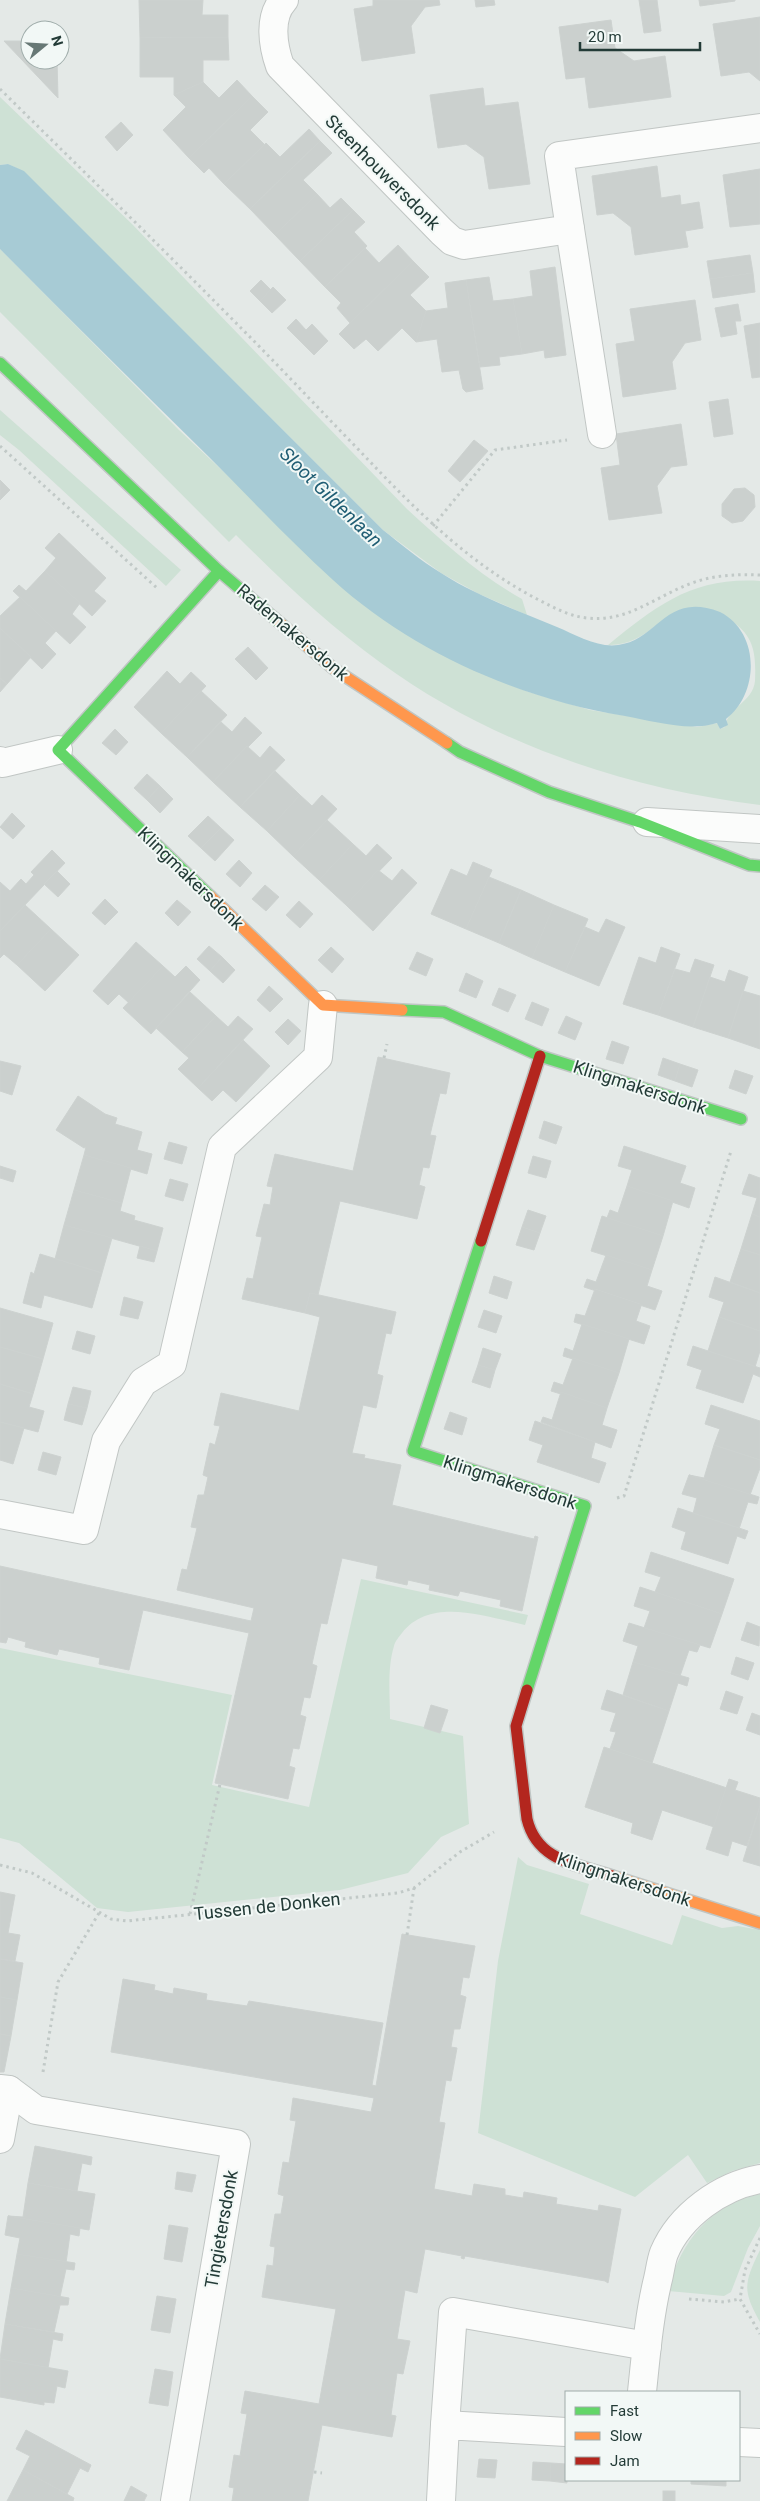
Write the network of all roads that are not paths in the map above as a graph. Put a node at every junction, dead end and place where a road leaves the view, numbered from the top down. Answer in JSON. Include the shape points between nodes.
{"nodes":[{"id":1,"x":284,"y":0,"type":"edge"},
{"id":2,"x":760,"y":128,"type":"edge"},
{"id":3,"x":570,"y":229,"type":"junction"},
{"id":4,"x":0,"y":363,"type":"edge"},
{"id":5,"x":602,"y":434,"type":"road end"},
{"id":6,"x":220,"y":571,"type":"junction"},
{"id":7,"x":58,"y":750,"type":"junction"},
{"id":8,"x":0,"y":761,"type":"edge"},
{"id":9,"x":640,"y":822,"type":"junction"},
{"id":10,"x":760,"y":829,"type":"edge"},
{"id":11,"x":760,"y":866,"type":"edge"},
{"id":12,"x":323,"y":1005,"type":"junction"},
{"id":13,"x":540,"y":1056,"type":"junction"},
{"id":14,"x":741,"y":1119,"type":"road end"},
{"id":15,"x":0,"y":1514,"type":"edge"},
{"id":16,"x":760,"y":1923,"type":"edge"},
{"id":17,"x":4,"y":2089,"type":"edge"},
{"id":18,"x":0,"y":2140,"type":"edge"},
{"id":19,"x":760,"y":2179,"type":"edge"},
{"id":20,"x":647,"y":2346,"type":"junction"},
{"id":21,"x":642,"y":2391,"type":"edge"},
{"id":22,"x":445,"y":2426,"type":"junction"},
{"id":23,"x":565,"y":2432,"type":"edge"},
{"id":24,"x":740,"y":2442,"type":"edge"},
{"id":25,"x":760,"y":2444,"type":"edge"},
{"id":26,"x":175,"y":2501,"type":"edge"},
{"id":27,"x":441,"y":2501,"type":"edge"}],
"edges":[{"from":1,"to":3,"type":"street","name":"Steenhouwersdonk","via":[[279,5],[274,24],[273,46],[280,66],[452,241],[464,244]]},
{"from":2,"to":3,"type":"street","via":[[559,156]]},
{"from":3,"to":5,"type":"street"},
{"from":4,"to":6,"type":"street","name":"Rademakersdonk"},
{"from":6,"to":7,"type":"street"},
{"from":6,"to":9,"type":"street","name":"Rademakersdonk","via":[[334,669],[460,752],[549,792]]},
{"from":7,"to":8,"type":"street","via":[[4,763]]},
{"from":7,"to":12,"type":"street","name":"Klingmakersdonk"},
{"from":9,"to":10,"type":"street","name":"Rademakersdonk"},
{"from":9,"to":11,"type":"street","name":"Rademakersdonk","via":[[749,865]]},
{"from":12,"to":13,"type":"street","name":"Klingmakersdonk","via":[[444,1012]]},
{"from":12,"to":15,"type":"street","via":[[318,1057],[222,1147],[172,1364],[143,1382],[106,1441],[84,1530]]},
{"from":13,"to":14,"type":"street","name":"Klingmakersdonk"},
{"from":13,"to":16,"type":"street","name":"Klingmakersdonk","via":[[413,1451],[585,1506],[516,1726],[527,1819],[536,1844],[557,1858]]},
{"from":17,"to":18,"type":"street"},
{"from":17,"to":26,"type":"street","name":"Tingietersdonk","via":[[43,2111],[236,2144]]},
{"from":19,"to":20,"type":"street","via":[[715,2196],[693,2212],[664,2254]]},
{"from":20,"to":21,"type":"street"},
{"from":20,"to":22,"type":"street","via":[[453,2312]]},
{"from":22,"to":23,"type":"street"},
{"from":22,"to":27,"type":"street"},
{"from":24,"to":25,"type":"street"}]}
